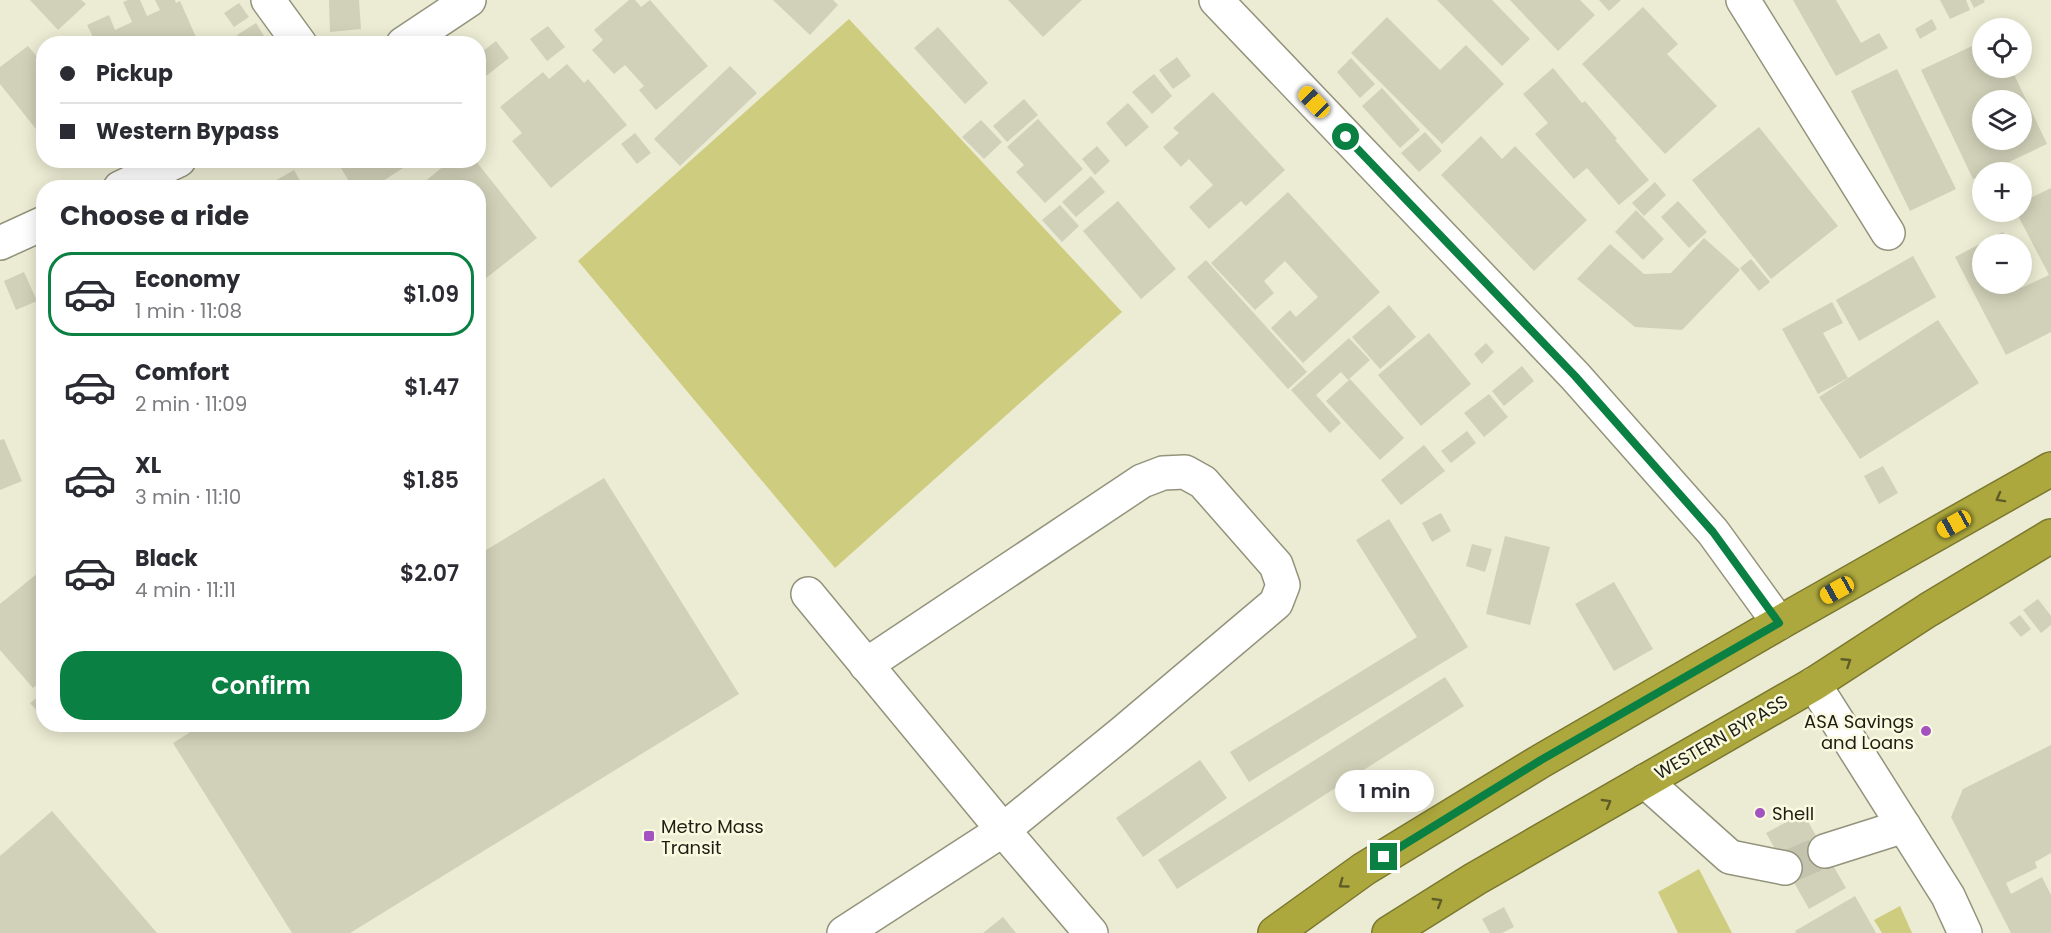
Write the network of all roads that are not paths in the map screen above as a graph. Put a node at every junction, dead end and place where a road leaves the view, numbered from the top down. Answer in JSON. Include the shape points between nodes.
{"nodes":[{"id":1,"x":268,"y":0,"type":"edge"},
{"id":2,"x":469,"y":0,"type":"edge"},
{"id":3,"x":1216,"y":0,"type":"edge"},
{"id":4,"x":1743,"y":0,"type":"edge"},
{"id":5,"x":294,"y":36,"type":"edge"},
{"id":6,"x":415,"y":36,"type":"edge"},
{"id":7,"x":162,"y":168,"type":"edge"},
{"id":8,"x":137,"y":180,"type":"edge"},
{"id":9,"x":36,"y":227,"type":"edge"},
{"id":10,"x":1888,"y":233,"type":"dead end"},
{"id":11,"x":0,"y":243,"type":"edge"},
{"id":12,"x":2051,"y":469,"type":"edge"},
{"id":13,"x":2051,"y":536,"type":"edge"},
{"id":14,"x":808,"y":594,"type":"dead end"},
{"id":15,"x":1779,"y":623,"type":"junction"},
{"id":16,"x":866,"y":665,"type":"junction"},
{"id":17,"x":1814,"y":684,"type":"junction"},
{"id":18,"x":1645,"y":781,"type":"junction"},
{"id":19,"x":1904,"y":826,"type":"junction"},
{"id":20,"x":1003,"y":831,"type":"junction"},
{"id":21,"x":1825,"y":851,"type":"tunnel mouth"},
{"id":22,"x":1785,"y":867,"type":"tunnel mouth"},
{"id":23,"x":844,"y":933,"type":"edge"},
{"id":24,"x":1090,"y":933,"type":"edge"},
{"id":25,"x":1275,"y":933,"type":"edge"},
{"id":26,"x":1389,"y":933,"type":"edge"},
{"id":27,"x":1965,"y":933,"type":"edge"}],
"edges":[{"from":1,"to":5,"type":"street"},
{"from":2,"to":6,"type":"street"},
{"from":3,"to":15,"type":"street","via":[[1575,376],[1713,532]]},
{"from":4,"to":10,"type":"street"},
{"from":7,"to":8,"type":"street"},
{"from":9,"to":11,"type":"street"},
{"from":12,"to":15,"type":"highway","one_way":true},
{"from":17,"to":13,"type":"highway","name":"WESTERN BYPASS","one_way":true,"via":[[1928,609]]},
{"from":14,"to":16,"type":"street"},
{"from":15,"to":25,"type":"highway","one_way":true,"via":[[1541,760],[1384,857]]},
{"from":16,"to":20,"type":"street"},
{"from":16,"to":20,"type":"street","via":[[1142,481],[1162,473],[1185,472],[1203,482],[1276,565],[1283,585],[1276,603]]},
{"from":17,"to":18,"type":"highway","name":"WESTERN BYPASS"},
{"from":17,"to":19,"type":"street"},
{"from":18,"to":22,"type":"street","via":[[1730,857]]},
{"from":26,"to":18,"type":"highway","name":"WESTERN BYPASS","one_way":true},
{"from":19,"to":21,"type":"street"},
{"from":19,"to":27,"type":"street","via":[[1948,896]]},
{"from":20,"to":23,"type":"street"},
{"from":20,"to":24,"type":"street"}]}
